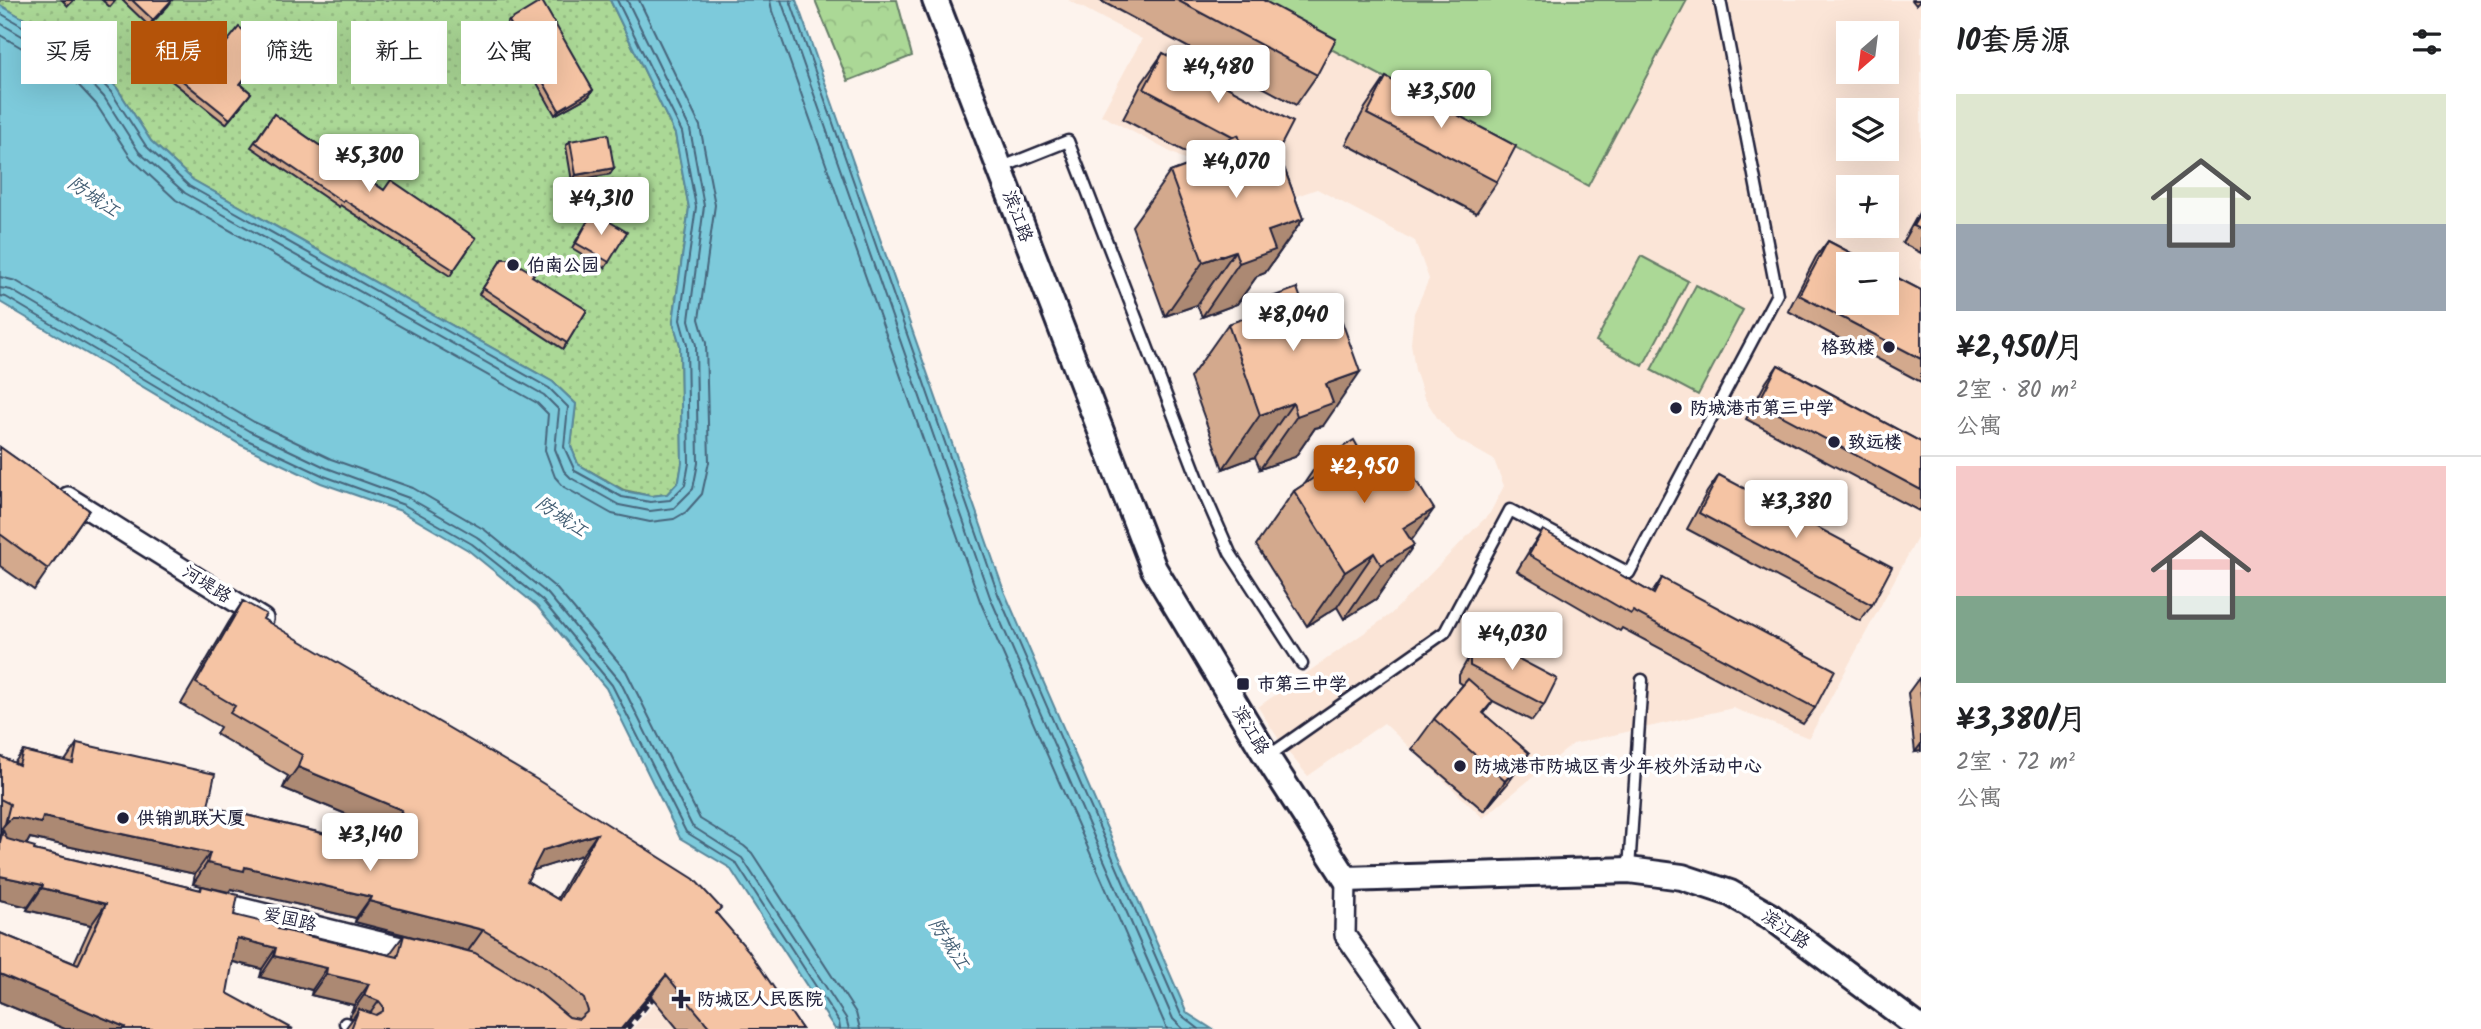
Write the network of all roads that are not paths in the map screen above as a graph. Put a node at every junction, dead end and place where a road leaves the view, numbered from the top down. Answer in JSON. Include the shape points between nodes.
{"nodes":[{"id":1,"x":935,"y":0,"type":"edge"},
{"id":2,"x":1720,"y":0,"type":"edge"},
{"id":3,"x":999,"y":168,"type":"junction"},
{"id":4,"x":57,"y":490,"type":"edge"},
{"id":5,"x":279,"y":629,"type":"edge"},
{"id":6,"x":1302,"y":664,"type":"dead end"},
{"id":7,"x":1642,"y":680,"type":"dead end"},
{"id":8,"x":1267,"y":757,"type":"junction"},
{"id":9,"x":1629,"y":870,"type":"junction"},
{"id":10,"x":1346,"y":879,"type":"junction"},
{"id":11,"x":201,"y":898,"type":"edge"},
{"id":12,"x":439,"y":956,"type":"edge"},
{"id":13,"x":345,"y":1023,"type":"dead end"},
{"id":14,"x":361,"y":1029,"type":"edge"},
{"id":15,"x":1411,"y":1029,"type":"edge"},
{"id":16,"x":1921,"y":1029,"type":"edge"}],
"edges":[{"from":1,"to":3,"type":"street","name":"滨江路"},
{"from":2,"to":8,"type":"lane","via":[[1777,294],[1629,573],[1510,510],[1445,632]]},
{"from":3,"to":6,"type":"lane","via":[[1068,141],[1230,553]]},
{"from":3,"to":8,"type":"street","name":"滨江路","via":[[1154,569]]},
{"from":4,"to":5,"type":"street","name":"河堤路"},
{"from":7,"to":9,"type":"lane"},
{"from":8,"to":10,"type":"street","name":"滨江路"},
{"from":9,"to":10,"type":"street","name":"滨江路"},
{"from":9,"to":16,"type":"street","name":"滨江路","via":[[1682,877],[1730,893],[1770,916]]},
{"from":10,"to":15,"type":"street","via":[[1345,935]]},
{"from":11,"to":12,"type":"street","name":"爱国路"},
{"from":13,"to":14,"type":"lane"}]}
